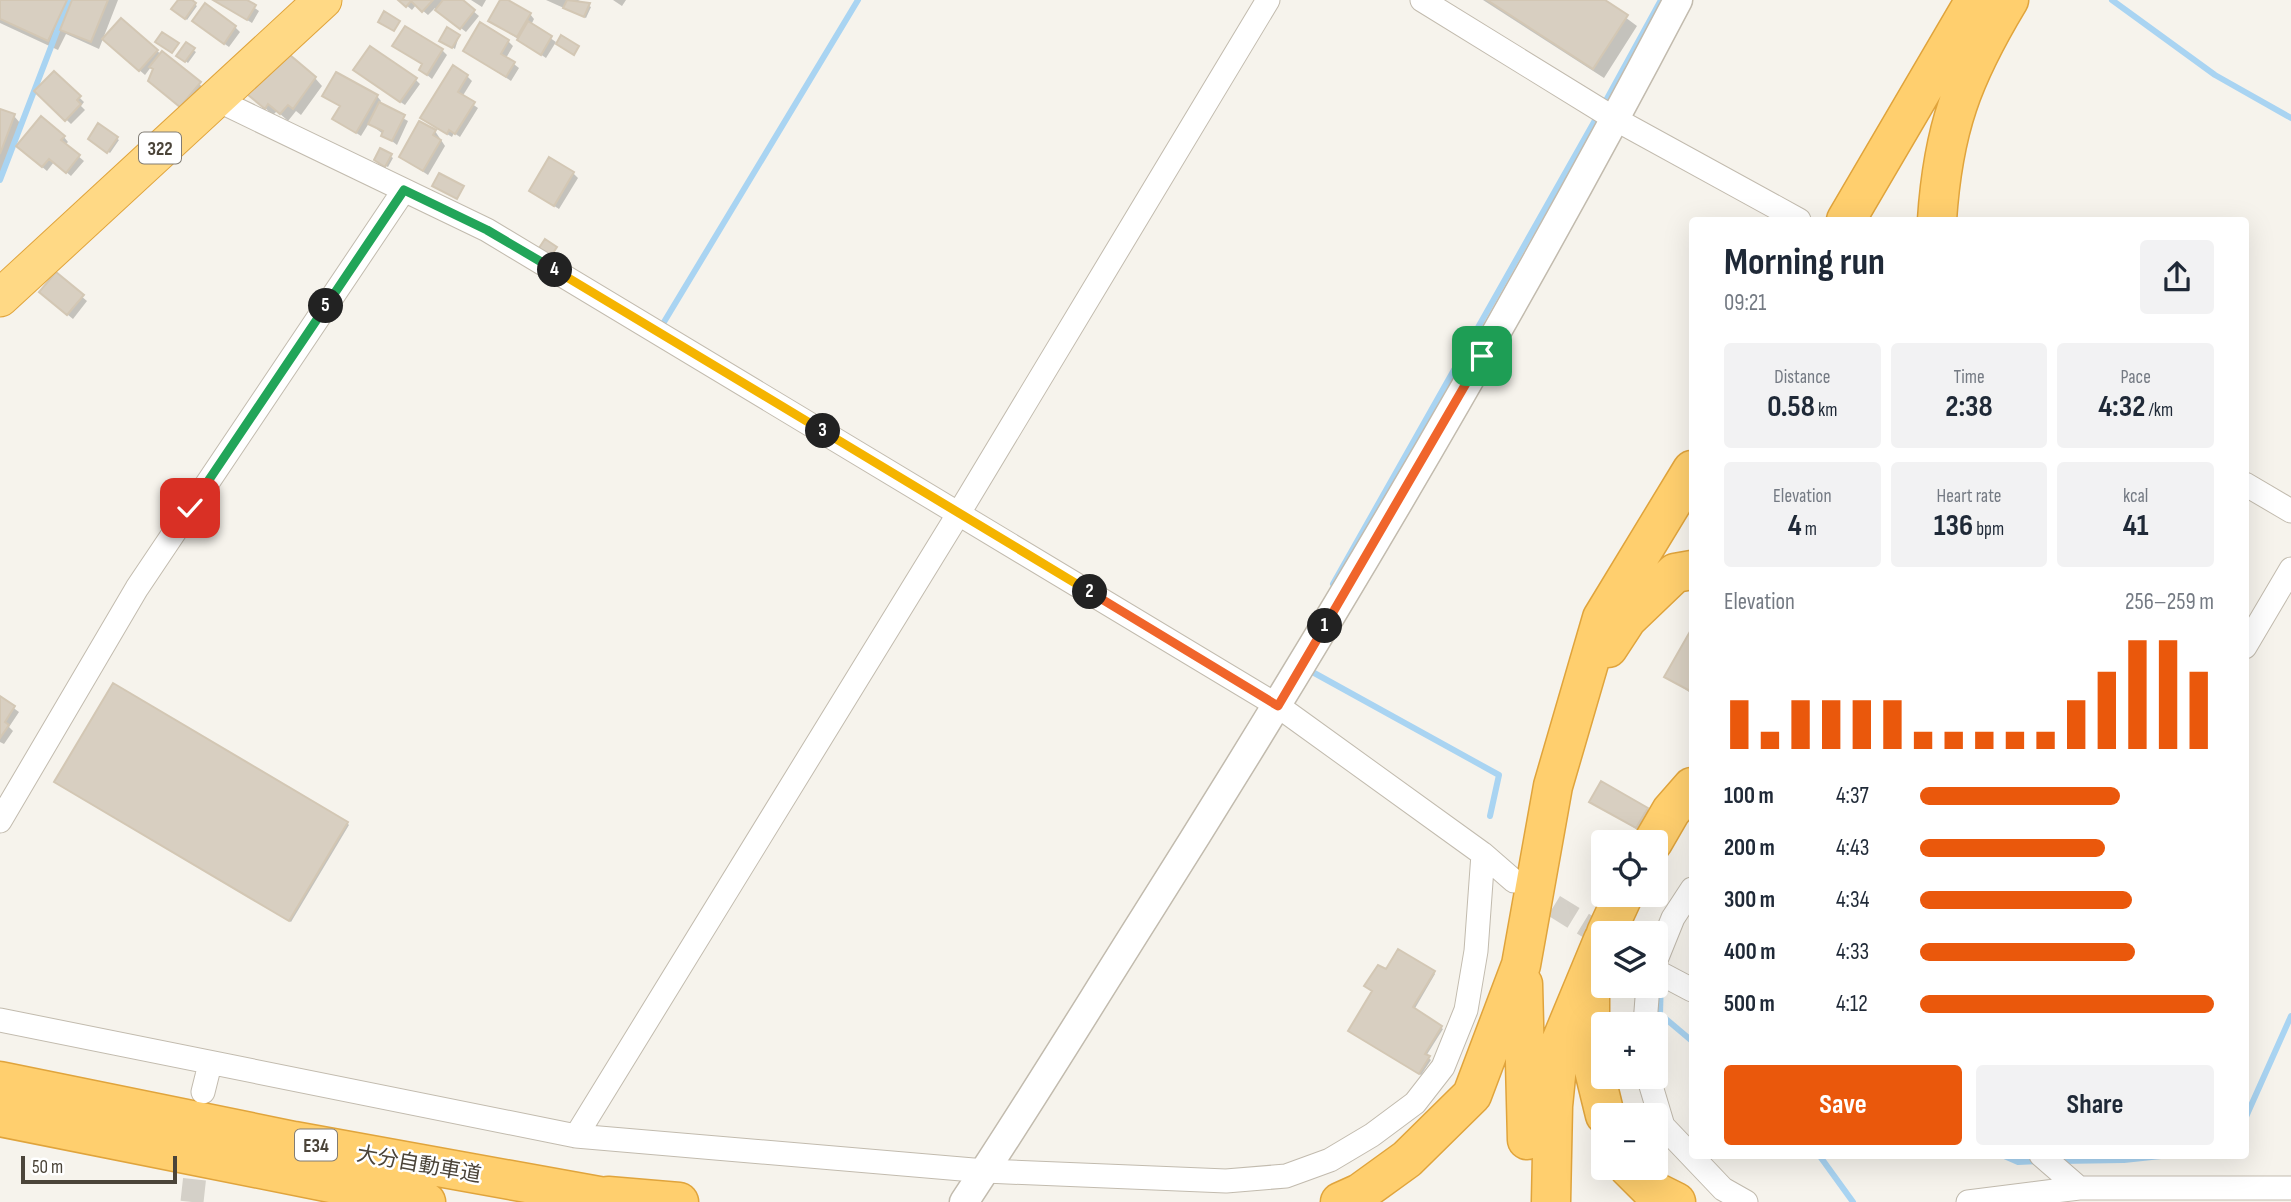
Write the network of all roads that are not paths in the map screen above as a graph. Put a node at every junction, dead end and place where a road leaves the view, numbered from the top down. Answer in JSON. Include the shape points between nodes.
{"nodes":[{"id":1,"x":323,"y":0,"type":"edge"},
{"id":2,"x":1268,"y":0,"type":"edge"},
{"id":3,"x":1422,"y":0,"type":"edge"},
{"id":4,"x":1678,"y":0,"type":"edge"},
{"id":5,"x":1975,"y":0,"type":"edge"},
{"id":6,"x":2009,"y":0,"type":"edge"},
{"id":7,"x":213,"y":98,"type":"junction"},
{"id":8,"x":1615,"y":119,"type":"junction"},
{"id":9,"x":404,"y":190,"type":"junction"},
{"id":10,"x":1794,"y":217,"type":"edge"},
{"id":11,"x":1848,"y":217,"type":"edge"},
{"id":12,"x":1937,"y":217,"type":"edge"},
{"id":13,"x":0,"y":298,"type":"edge"},
{"id":14,"x":1689,"y":475,"type":"edge"},
{"id":15,"x":2249,"y":486,"type":"edge"},
{"id":16,"x":2291,"y":511,"type":"edge"},
{"id":17,"x":959,"y":513,"type":"junction"},
{"id":18,"x":2291,"y":569,"type":"edge"},
{"id":19,"x":1689,"y":571,"type":"edge"},
{"id":20,"x":2249,"y":640,"type":"edge"},
{"id":21,"x":1584,"y":684,"type":"junction"},
{"id":22,"x":1278,"y":706,"type":"junction"},
{"id":23,"x":1689,"y":790,"type":"edge"},
{"id":24,"x":0,"y":821,"type":"edge"},
{"id":25,"x":1660,"y":830,"type":"edge"},
{"id":26,"x":1483,"y":854,"type":"junction"},
{"id":27,"x":1514,"y":881,"type":"tunnel mouth"},
{"id":28,"x":1689,"y":894,"type":"edge"},
{"id":29,"x":1668,"y":930,"type":"edge"},
{"id":30,"x":1521,"y":965,"type":"junction"},
{"id":31,"x":1591,"y":966,"type":"edge"},
{"id":32,"x":1668,"y":977,"type":"edge"},
{"id":33,"x":1689,"y":988,"type":"edge"},
{"id":34,"x":1593,"y":998,"type":"edge"},
{"id":35,"x":0,"y":1020,"type":"edge"},
{"id":36,"x":210,"y":1064,"type":"junction"},
{"id":37,"x":0,"y":1081,"type":"edge"},
{"id":38,"x":1652,"y":1089,"type":"edge"},
{"id":39,"x":203,"y":1092,"type":"dead end"},
{"id":40,"x":1602,"y":1103,"type":"edge"},
{"id":41,"x":0,"y":1117,"type":"edge"},
{"id":42,"x":576,"y":1136,"type":"junction"},
{"id":43,"x":1689,"y":1153,"type":"edge"},
{"id":44,"x":1694,"y":1159,"type":"edge"},
{"id":45,"x":2047,"y":1159,"type":"edge"},
{"id":46,"x":985,"y":1171,"type":"junction"},
{"id":47,"x":287,"y":1176,"type":"junction"},
{"id":48,"x":1641,"y":1180,"type":"edge"},
{"id":49,"x":2079,"y":1188,"type":"junction"},
{"id":50,"x":2291,"y":1188,"type":"edge"},
{"id":51,"x":578,"y":1193,"type":"junction"},
{"id":52,"x":393,"y":1202,"type":"edge"},
{"id":53,"x":426,"y":1202,"type":"edge"},
{"id":54,"x":632,"y":1202,"type":"edge"},
{"id":55,"x":679,"y":1202,"type":"edge"},
{"id":56,"x":964,"y":1202,"type":"edge"},
{"id":57,"x":1340,"y":1202,"type":"edge"},
{"id":58,"x":1526,"y":1202,"type":"edge"},
{"id":59,"x":1551,"y":1202,"type":"edge"},
{"id":60,"x":1676,"y":1202,"type":"edge"},
{"id":61,"x":1746,"y":1202,"type":"edge"},
{"id":62,"x":1968,"y":1202,"type":"edge"}],
"edges":[{"from":1,"to":7,"type":"highway","number":"322"},
{"from":2,"to":17,"type":"street"},
{"from":3,"to":8,"type":"street"},
{"from":4,"to":8,"type":"street"},
{"from":5,"to":11,"type":"highway"},
{"from":6,"to":12,"type":"highway","via":[[1978,51],[1955,107],[1940,175]]},
{"from":7,"to":9,"type":"street"},
{"from":7,"to":13,"type":"highway","number":"322"},
{"from":8,"to":10,"type":"street"},
{"from":8,"to":22,"type":"street"},
{"from":9,"to":17,"type":"street","via":[[487,230]]},
{"from":9,"to":24,"type":"street","via":[[137,588]]},
{"from":14,"to":21,"type":"highway","via":[[1602,618]]},
{"from":15,"to":16,"type":"street"},
{"from":17,"to":22,"type":"street"},
{"from":17,"to":42,"type":"street"},
{"from":18,"to":20,"type":"street"},
{"from":19,"to":21,"type":"highway","via":[[1675,573],[1627,619]]},
{"from":21,"to":30,"type":"highway","via":[[1552,786]]},
{"from":22,"to":26,"type":"street"},
{"from":22,"to":46,"type":"street"},
{"from":23,"to":25,"type":"highway"},
{"from":26,"to":27,"type":"street"},
{"from":26,"to":46,"type":"street","via":[[1476,951],[1466,1010],[1443,1067],[1415,1103],[1372,1135],[1330,1160],[1286,1176],[1213,1180]]},
{"from":28,"to":29,"type":"street"},
{"from":30,"to":57,"type":"highway","via":[[1472,1096],[1407,1159]]},
{"from":30,"to":58,"type":"highway","via":[[1528,1102]]},
{"from":31,"to":59,"type":"highway","via":[[1559,1046]]},
{"from":32,"to":33,"type":"street"},
{"from":34,"to":40,"type":"highway","via":[[1590,1054]]},
{"from":35,"to":36,"type":"street"},
{"from":36,"to":39,"type":"street"},
{"from":36,"to":42,"type":"street"},
{"from":37,"to":51,"type":"highway","name":"大分自動車道","number":"E34"},
{"from":38,"to":43,"type":"street","via":[[1663,1126]]},
{"from":41,"to":47,"type":"highway","name":"大分自動車道","number":"E34"},
{"from":42,"to":46,"type":"street"},
{"from":44,"to":61,"type":"street","via":[[1723,1189]]},
{"from":45,"to":49,"type":"street"},
{"from":46,"to":56,"type":"street"},
{"from":47,"to":52,"type":"highway"},
{"from":47,"to":53,"type":"highway","name":"大分自動車道","number":"E34"},
{"from":48,"to":60,"type":"highway"},
{"from":49,"to":50,"type":"street"},
{"from":49,"to":62,"type":"street"},
{"from":51,"to":54,"type":"highway","name":"大分自動車道","number":"E34"},
{"from":51,"to":55,"type":"highway"}]}
